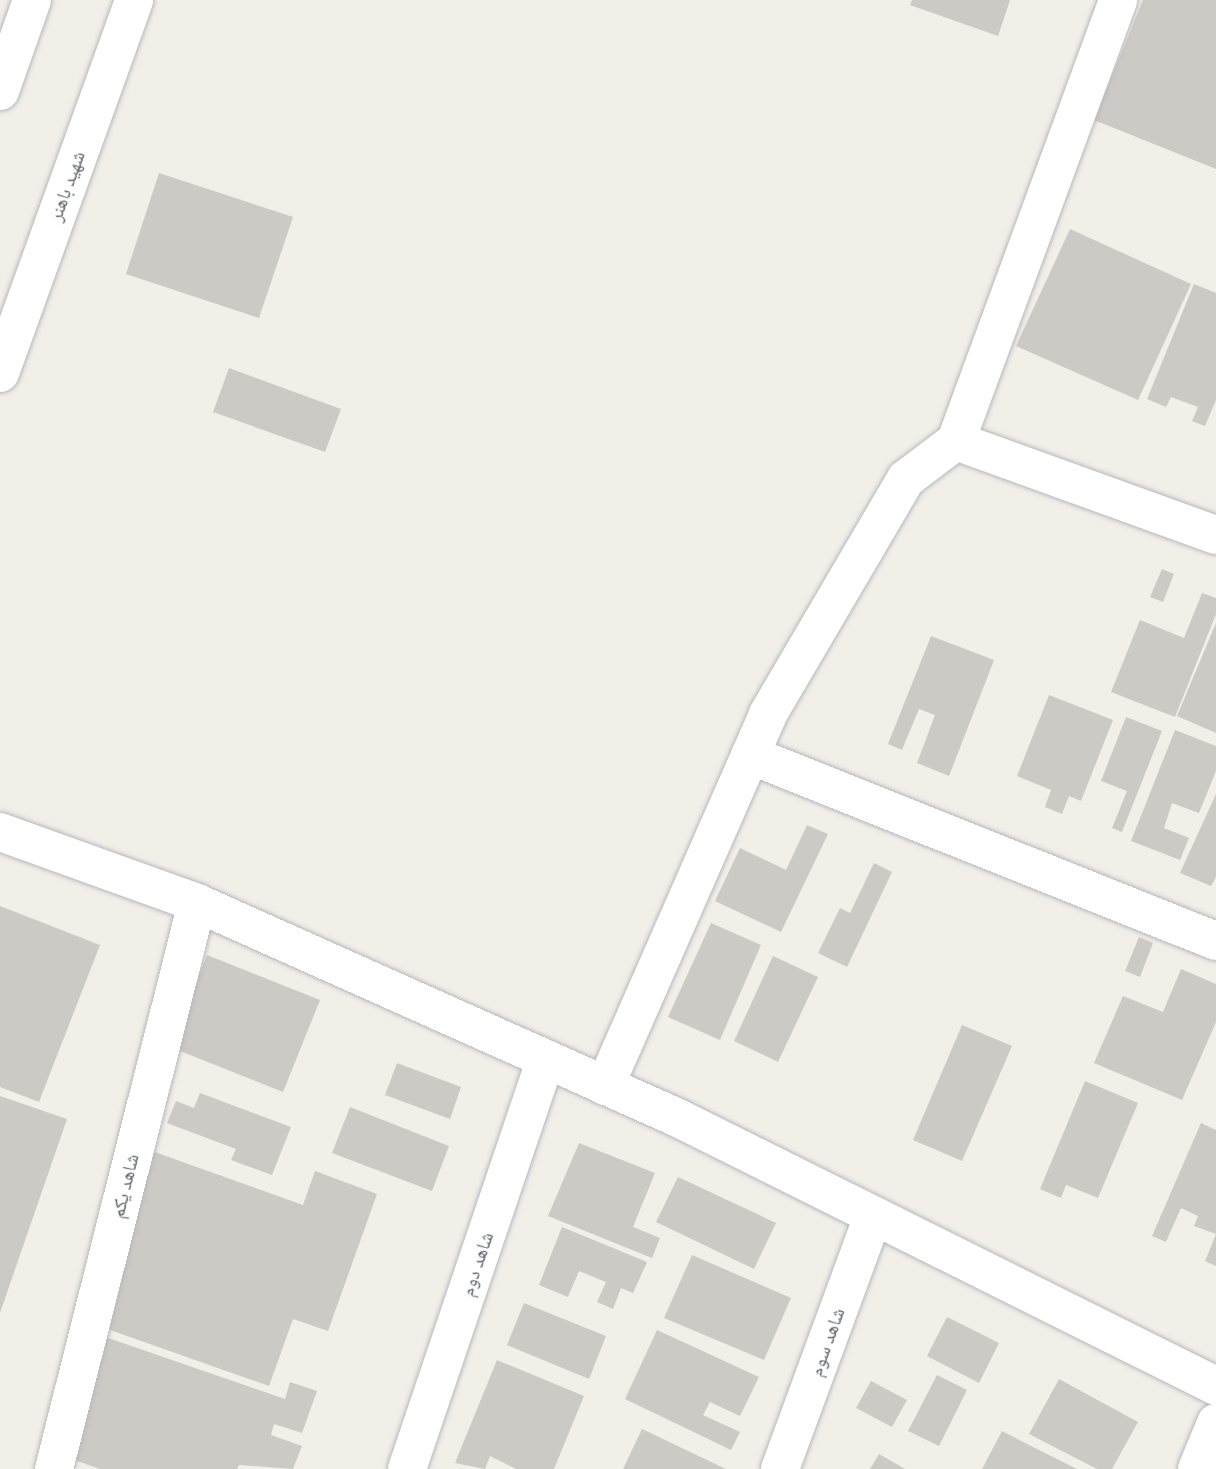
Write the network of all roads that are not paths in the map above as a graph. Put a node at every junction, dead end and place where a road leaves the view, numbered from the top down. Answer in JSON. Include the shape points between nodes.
{"nodes":[{"id":1,"x":32,"y":0,"type":"edge"},
{"id":2,"x":134,"y":0,"type":"edge"},
{"id":3,"x":1118,"y":0,"type":"edge"},
{"id":4,"x":0,"y":92,"type":"edge"},
{"id":5,"x":0,"y":373,"type":"edge"},
{"id":6,"x":956,"y":441,"type":"junction"},
{"id":7,"x":1216,"y":535,"type":"edge"},
{"id":8,"x":750,"y":755,"type":"junction"},
{"id":9,"x":0,"y":832,"type":"edge"},
{"id":10,"x":197,"y":903,"type":"junction"},
{"id":11,"x":1216,"y":941,"type":"edge"},
{"id":12,"x":546,"y":1059,"type":"junction"},
{"id":13,"x":605,"y":1086,"type":"junction"},
{"id":14,"x":873,"y":1216,"type":"junction"},
{"id":15,"x":1216,"y":1386,"type":"edge"},
{"id":16,"x":1216,"y":1423,"type":"edge"},
{"id":17,"x":54,"y":1469,"type":"edge"},
{"id":18,"x":408,"y":1469,"type":"edge"},
{"id":19,"x":780,"y":1469,"type":"edge"},
{"id":20,"x":1197,"y":1469,"type":"edge"}],
"edges":[{"from":1,"to":4,"type":"street"},
{"from":2,"to":5,"type":"street","name":"شهید باهنر"},
{"from":3,"to":6,"type":"street"},
{"from":6,"to":7,"type":"street"},
{"from":6,"to":8,"type":"street","via":[[906,480],[768,714]]},
{"from":8,"to":11,"type":"street"},
{"from":8,"to":13,"type":"street"},
{"from":9,"to":10,"type":"street"},
{"from":10,"to":12,"type":"street"},
{"from":10,"to":17,"type":"street","name":"شاهد یکم"},
{"from":12,"to":13,"type":"street"},
{"from":12,"to":18,"type":"street","name":"شاهد دوم"},
{"from":13,"to":14,"type":"street"},
{"from":14,"to":15,"type":"street"},
{"from":14,"to":19,"type":"street","name":"شاهد سوم"},
{"from":16,"to":20,"type":"street"}]}
